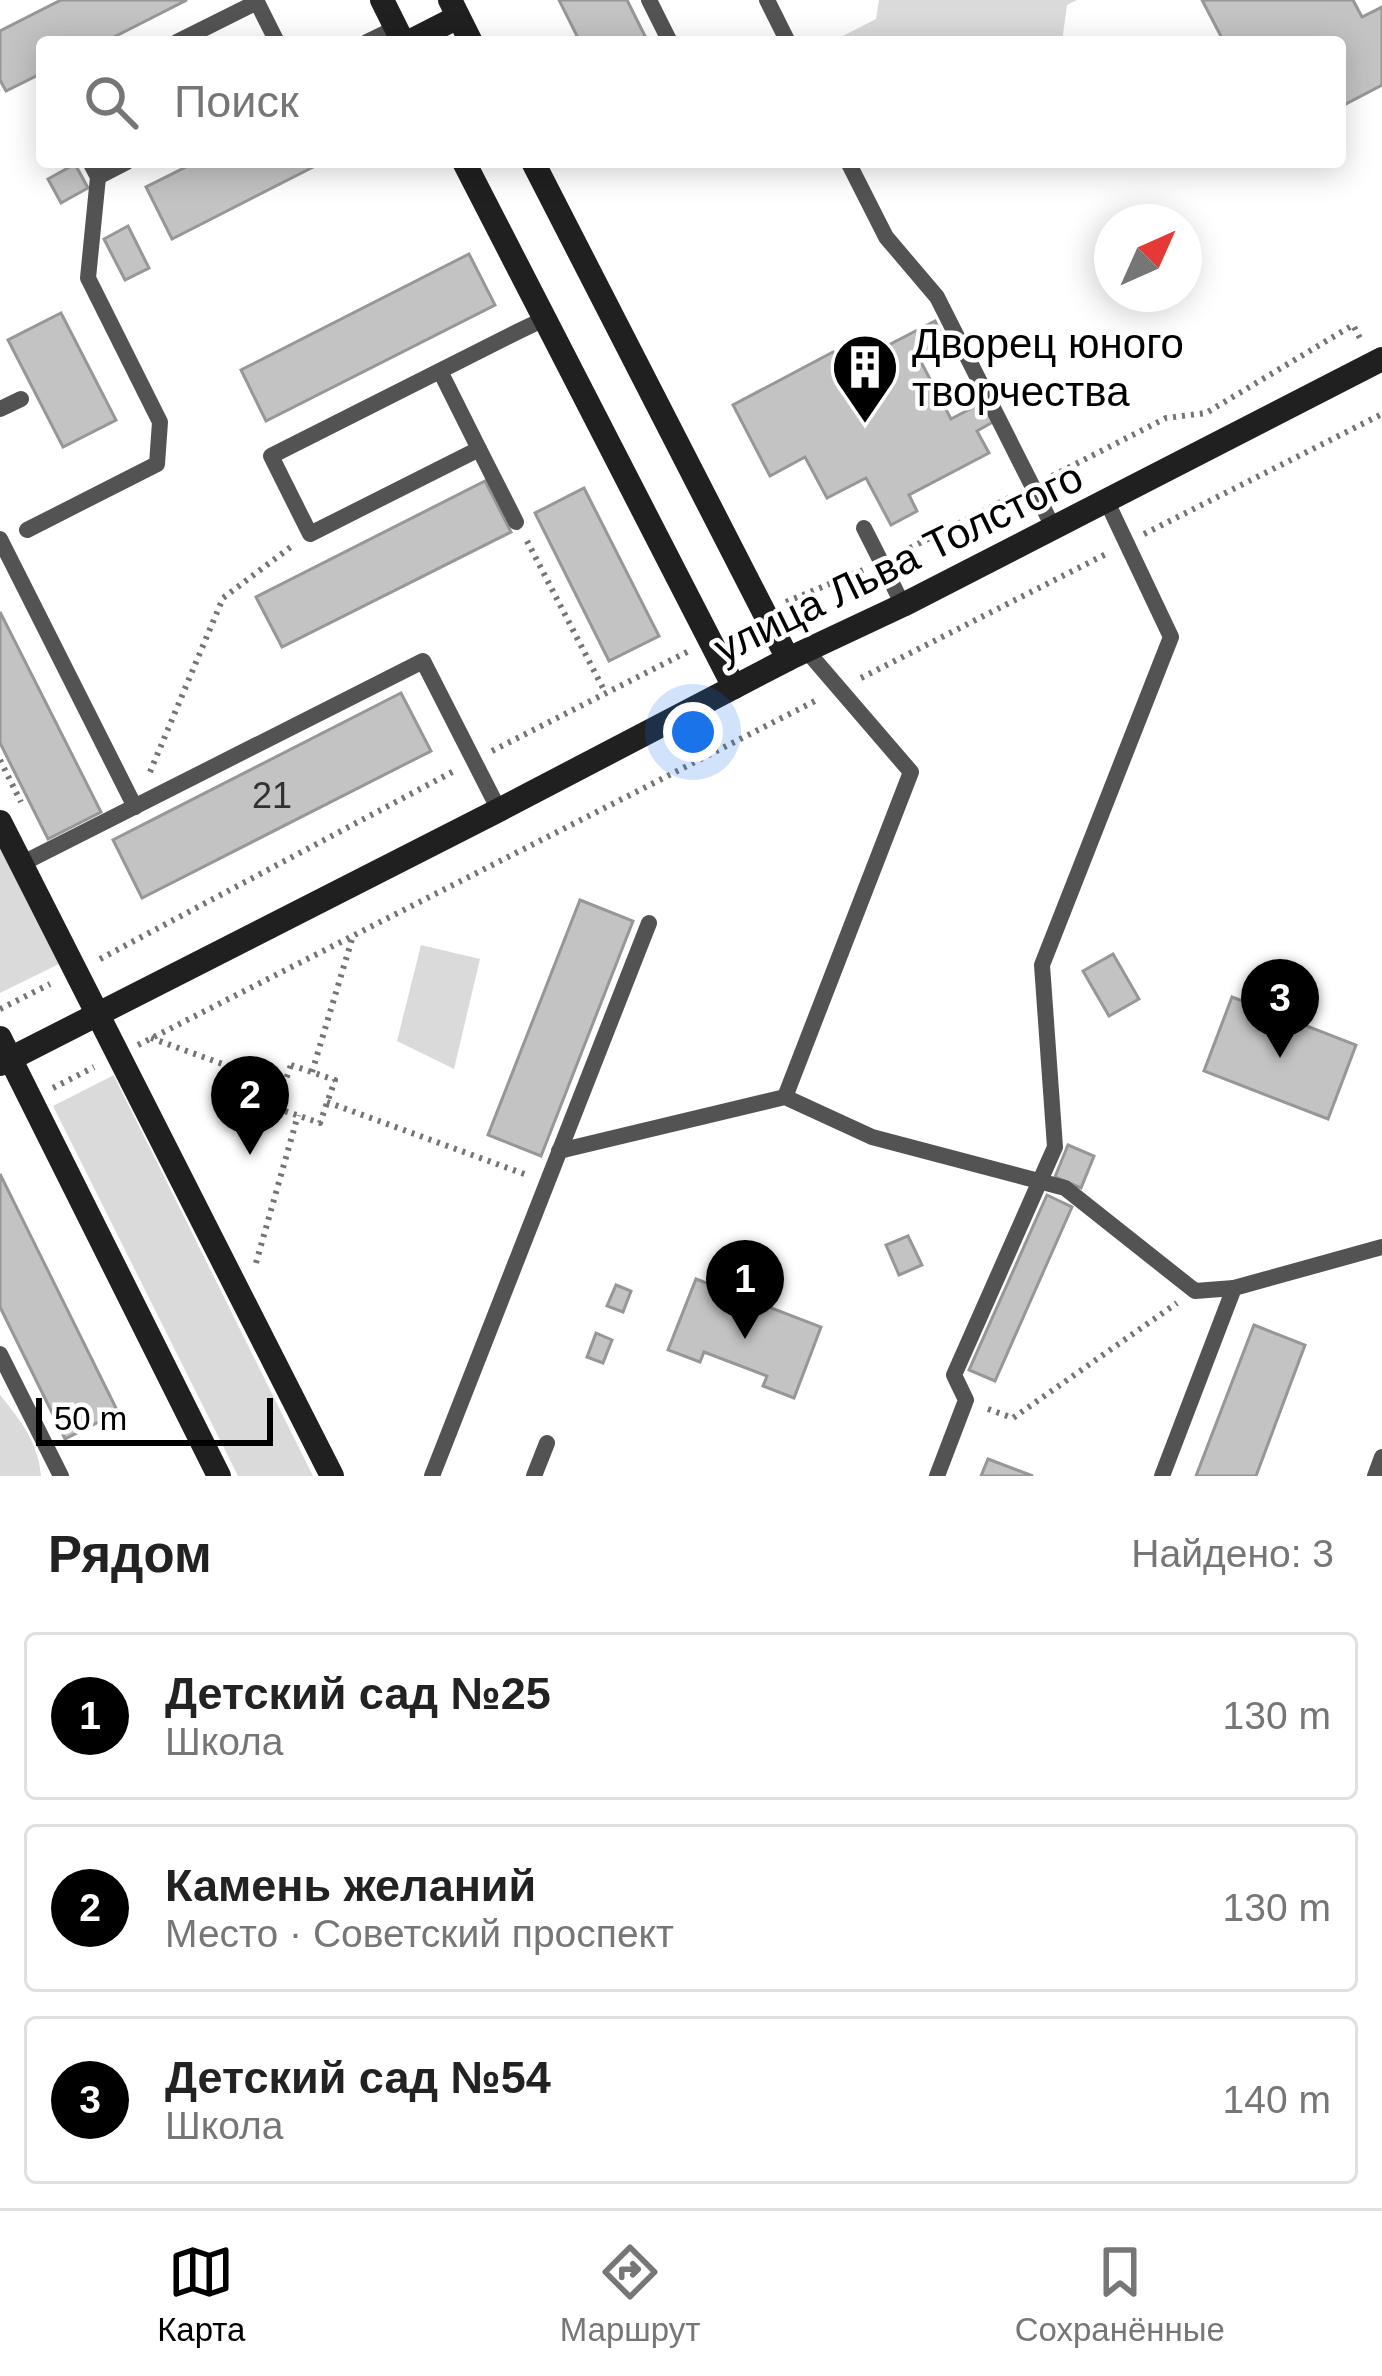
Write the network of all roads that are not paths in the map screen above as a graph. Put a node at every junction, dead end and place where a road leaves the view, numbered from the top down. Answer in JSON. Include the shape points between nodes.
{"nodes":[{"id":1,"x":382,"y":0,"type":"edge"},
{"id":2,"x":650,"y":0,"type":"edge"},
{"id":3,"x":767,"y":0,"type":"edge"},
{"id":4,"x":257,"y":1,"type":"edge"},
{"id":5,"x":454,"y":9,"type":"edge"},
{"id":6,"x":189,"y":36,"type":"edge"},
{"id":7,"x":275,"y":36,"type":"edge"},
{"id":8,"x":402,"y":36,"type":"edge"},
{"id":9,"x":405,"y":36,"type":"edge"},
{"id":10,"x":468,"y":36,"type":"edge"},
{"id":11,"x":667,"y":36,"type":"edge"},
{"id":12,"x":785,"y":36,"type":"edge"},
{"id":13,"x":467,"y":168,"type":"edge"},
{"id":14,"x":536,"y":168,"type":"edge"},
{"id":15,"x":851,"y":168,"type":"edge"},
{"id":16,"x":94,"y":169,"type":"edge"},
{"id":17,"x":542,"y":320,"type":"junction"},
{"id":18,"x":1372,"y":351,"type":"edge"},
{"id":19,"x":440,"y":371,"type":"junction"},
{"id":20,"x":21,"y":399,"type":"dead end"},
{"id":21,"x":0,"y":410,"type":"edge"},
{"id":22,"x":479,"y":449,"type":"junction"},
{"id":23,"x":1107,"y":502,"type":"junction"},
{"id":24,"x":517,"y":522,"type":"road end"},
{"id":25,"x":863,"y":528,"type":"dead end"},
{"id":26,"x":1054,"y":529,"type":"junction"},
{"id":27,"x":26,"y":530,"type":"dead end"},
{"id":28,"x":0,"y":539,"type":"edge"},
{"id":29,"x":903,"y":605,"type":"junction"},
{"id":30,"x":797,"y":654,"type":"junction"},
{"id":31,"x":734,"y":687,"type":"junction"},
{"id":32,"x":135,"y":807,"type":"junction"},
{"id":33,"x":500,"y":810,"type":"junction"},
{"id":34,"x":0,"y":822,"type":"edge"},
{"id":35,"x":22,"y":864,"type":"junction"},
{"id":36,"x":650,"y":923,"type":"dead end"},
{"id":37,"x":98,"y":1014,"type":"junction"},
{"id":38,"x":3,"y":1053,"type":"edge"},
{"id":39,"x":785,"y":1097,"type":"junction"},
{"id":40,"x":559,"y":1151,"type":"junction"},
{"id":41,"x":1040,"y":1181,"type":"junction"},
{"id":42,"x":1382,"y":1247,"type":"edge"},
{"id":43,"x":1234,"y":1288,"type":"junction"},
{"id":44,"x":0,"y":1354,"type":"edge"},
{"id":45,"x":547,"y":1443,"type":"dead end"},
{"id":46,"x":1382,"y":1457,"type":"edge"},
{"id":47,"x":61,"y":1476,"type":"edge"},
{"id":48,"x":219,"y":1476,"type":"edge"},
{"id":49,"x":332,"y":1476,"type":"edge"},
{"id":50,"x":431,"y":1476,"type":"edge"},
{"id":51,"x":534,"y":1476,"type":"edge"},
{"id":52,"x":937,"y":1476,"type":"edge"},
{"id":53,"x":1162,"y":1476,"type":"edge"},
{"id":54,"x":1375,"y":1476,"type":"edge"}],
"edges":[{"from":1,"to":8,"type":"street"},
{"from":2,"to":11,"type":"lane"},
{"from":3,"to":12,"type":"lane"},
{"from":4,"to":6,"type":"lane"},
{"from":4,"to":7,"type":"lane"},
{"from":5,"to":9,"type":"street"},
{"from":5,"to":10,"type":"street"},
{"from":13,"to":17,"type":"street"},
{"from":14,"to":30,"type":"street","via":[[765,614]]},
{"from":15,"to":26,"type":"lane","via":[[886,237],[937,297]]},
{"from":16,"to":27,"type":"lane","via":[[88,278],[160,422],[157,464]]},
{"from":17,"to":19,"type":"lane"},
{"from":17,"to":31,"type":"street"},
{"from":18,"to":23,"type":"street","name":"улица Льва Толстого"},
{"from":19,"to":22,"type":"lane"},
{"from":19,"to":22,"type":"lane","via":[[271,456],[310,534]]},
{"from":20,"to":21,"type":"lane"},
{"from":22,"to":24,"type":"lane"},
{"from":23,"to":26,"type":"street","name":"улица Льва Толстого"},
{"from":23,"to":41,"type":"lane","via":[[1171,637],[1042,964],[1055,1147]]},
{"from":25,"to":29,"type":"lane"},
{"from":26,"to":29,"type":"street","name":"улица Льва Толстого"},
{"from":28,"to":32,"type":"lane"},
{"from":29,"to":30,"type":"street","name":"улица Льва Толстого"},
{"from":30,"to":31,"type":"street","name":"улица Льва Толстого"},
{"from":30,"to":39,"type":"lane","via":[[840,688],[911,772]]},
{"from":31,"to":33,"type":"street","name":"улица Льва Толстого"},
{"from":32,"to":33,"type":"lane","via":[[423,661]]},
{"from":32,"to":35,"type":"lane"},
{"from":33,"to":37,"type":"street","name":"улица Льва Толстого"},
{"from":34,"to":35,"type":"street"},
{"from":35,"to":37,"type":"street"},
{"from":36,"to":40,"type":"lane"},
{"from":37,"to":38,"type":"street","name":"улица Льва Толстого"},
{"from":37,"to":49,"type":"street"},
{"from":38,"to":48,"type":"street"},
{"from":39,"to":40,"type":"lane"},
{"from":39,"to":41,"type":"lane","via":[[872,1137]]},
{"from":40,"to":50,"type":"lane"},
{"from":41,"to":43,"type":"lane","via":[[1065,1188],[1195,1291]]},
{"from":41,"to":52,"type":"lane","via":[[954,1376],[966,1400]]},
{"from":42,"to":43,"type":"lane"},
{"from":43,"to":53,"type":"lane"},
{"from":44,"to":47,"type":"lane"},
{"from":45,"to":51,"type":"lane"},
{"from":46,"to":54,"type":"lane"}]}
